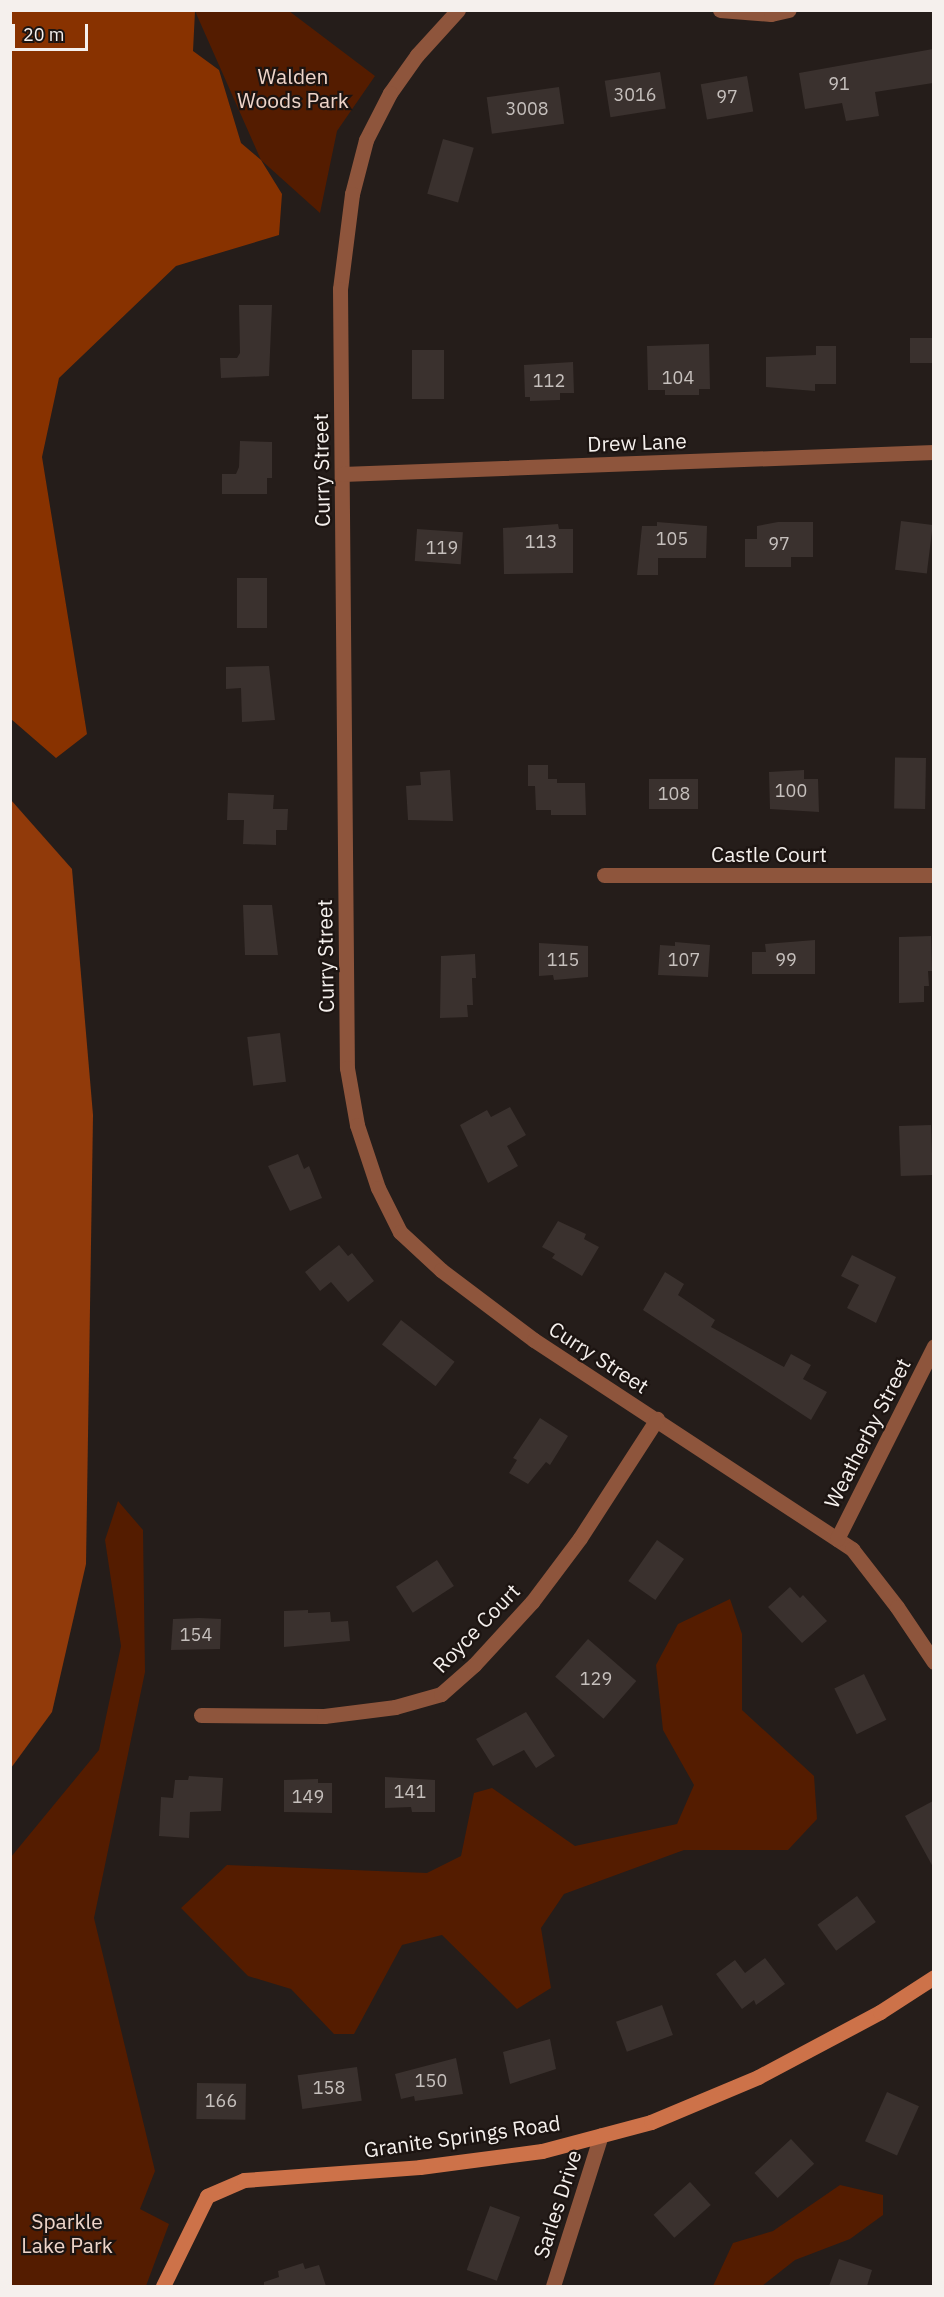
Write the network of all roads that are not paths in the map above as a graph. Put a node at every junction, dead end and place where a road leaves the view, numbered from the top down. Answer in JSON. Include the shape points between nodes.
{"nodes":[{"id":1,"x":458,"y":10,"type":"edge"},
{"id":2,"x":720,"y":10,"type":"edge"},
{"id":3,"x":789,"y":10,"type":"edge"},
{"id":4,"x":933,"y":452,"type":"edge"},
{"id":5,"x":342,"y":474,"type":"junction"},
{"id":6,"x":604,"y":875,"type":"dead end"},
{"id":7,"x":933,"y":875,"type":"edge"},
{"id":8,"x":933,"y":1346,"type":"edge"},
{"id":9,"x":657,"y":1419,"type":"junction"},
{"id":10,"x":837,"y":1539,"type":"junction"},
{"id":11,"x":933,"y":1662,"type":"edge"},
{"id":12,"x":201,"y":1715,"type":"dead end"},
{"id":13,"x":933,"y":1977,"type":"edge"},
{"id":14,"x":601,"y":2135,"type":"junction"},
{"id":15,"x":163,"y":2286,"type":"edge"},
{"id":16,"x":553,"y":2286,"type":"edge"}],
"edges":[{"from":1,"to":5,"type":"street","name":"Curry Street","via":[[417,55],[390,93],[366,140],[352,194],[340,289]]},
{"from":2,"to":3,"type":"street","via":[[771,14]]},
{"from":4,"to":5,"type":"street","name":"Drew Lane"},
{"from":5,"to":9,"type":"street","name":"Curry Street","via":[[347,1068],[360,1135],[378,1188],[400,1232],[441,1270],[534,1340]]},
{"from":6,"to":7,"type":"street","name":"Castle Court"},
{"from":8,"to":10,"type":"street","name":"Weatherby Street"},
{"from":9,"to":10,"type":"street","name":"Curry Street"},
{"from":9,"to":12,"type":"street","name":"Royce Court","via":[[580,1538],[532,1602],[474,1665],[441,1694],[395,1707],[324,1716]]},
{"from":10,"to":11,"type":"street","name":"Curry Street","via":[[852,1549]]},
{"from":13,"to":14,"type":"street","name":"Granite Springs Road","via":[[880,2012],[758,2077],[651,2122]]},
{"from":14,"to":15,"type":"street","name":"Granite Springs Road","via":[[542,2151],[431,2166],[244,2180],[207,2196]]},
{"from":14,"to":16,"type":"street","name":"Sarles Drive"}]}
